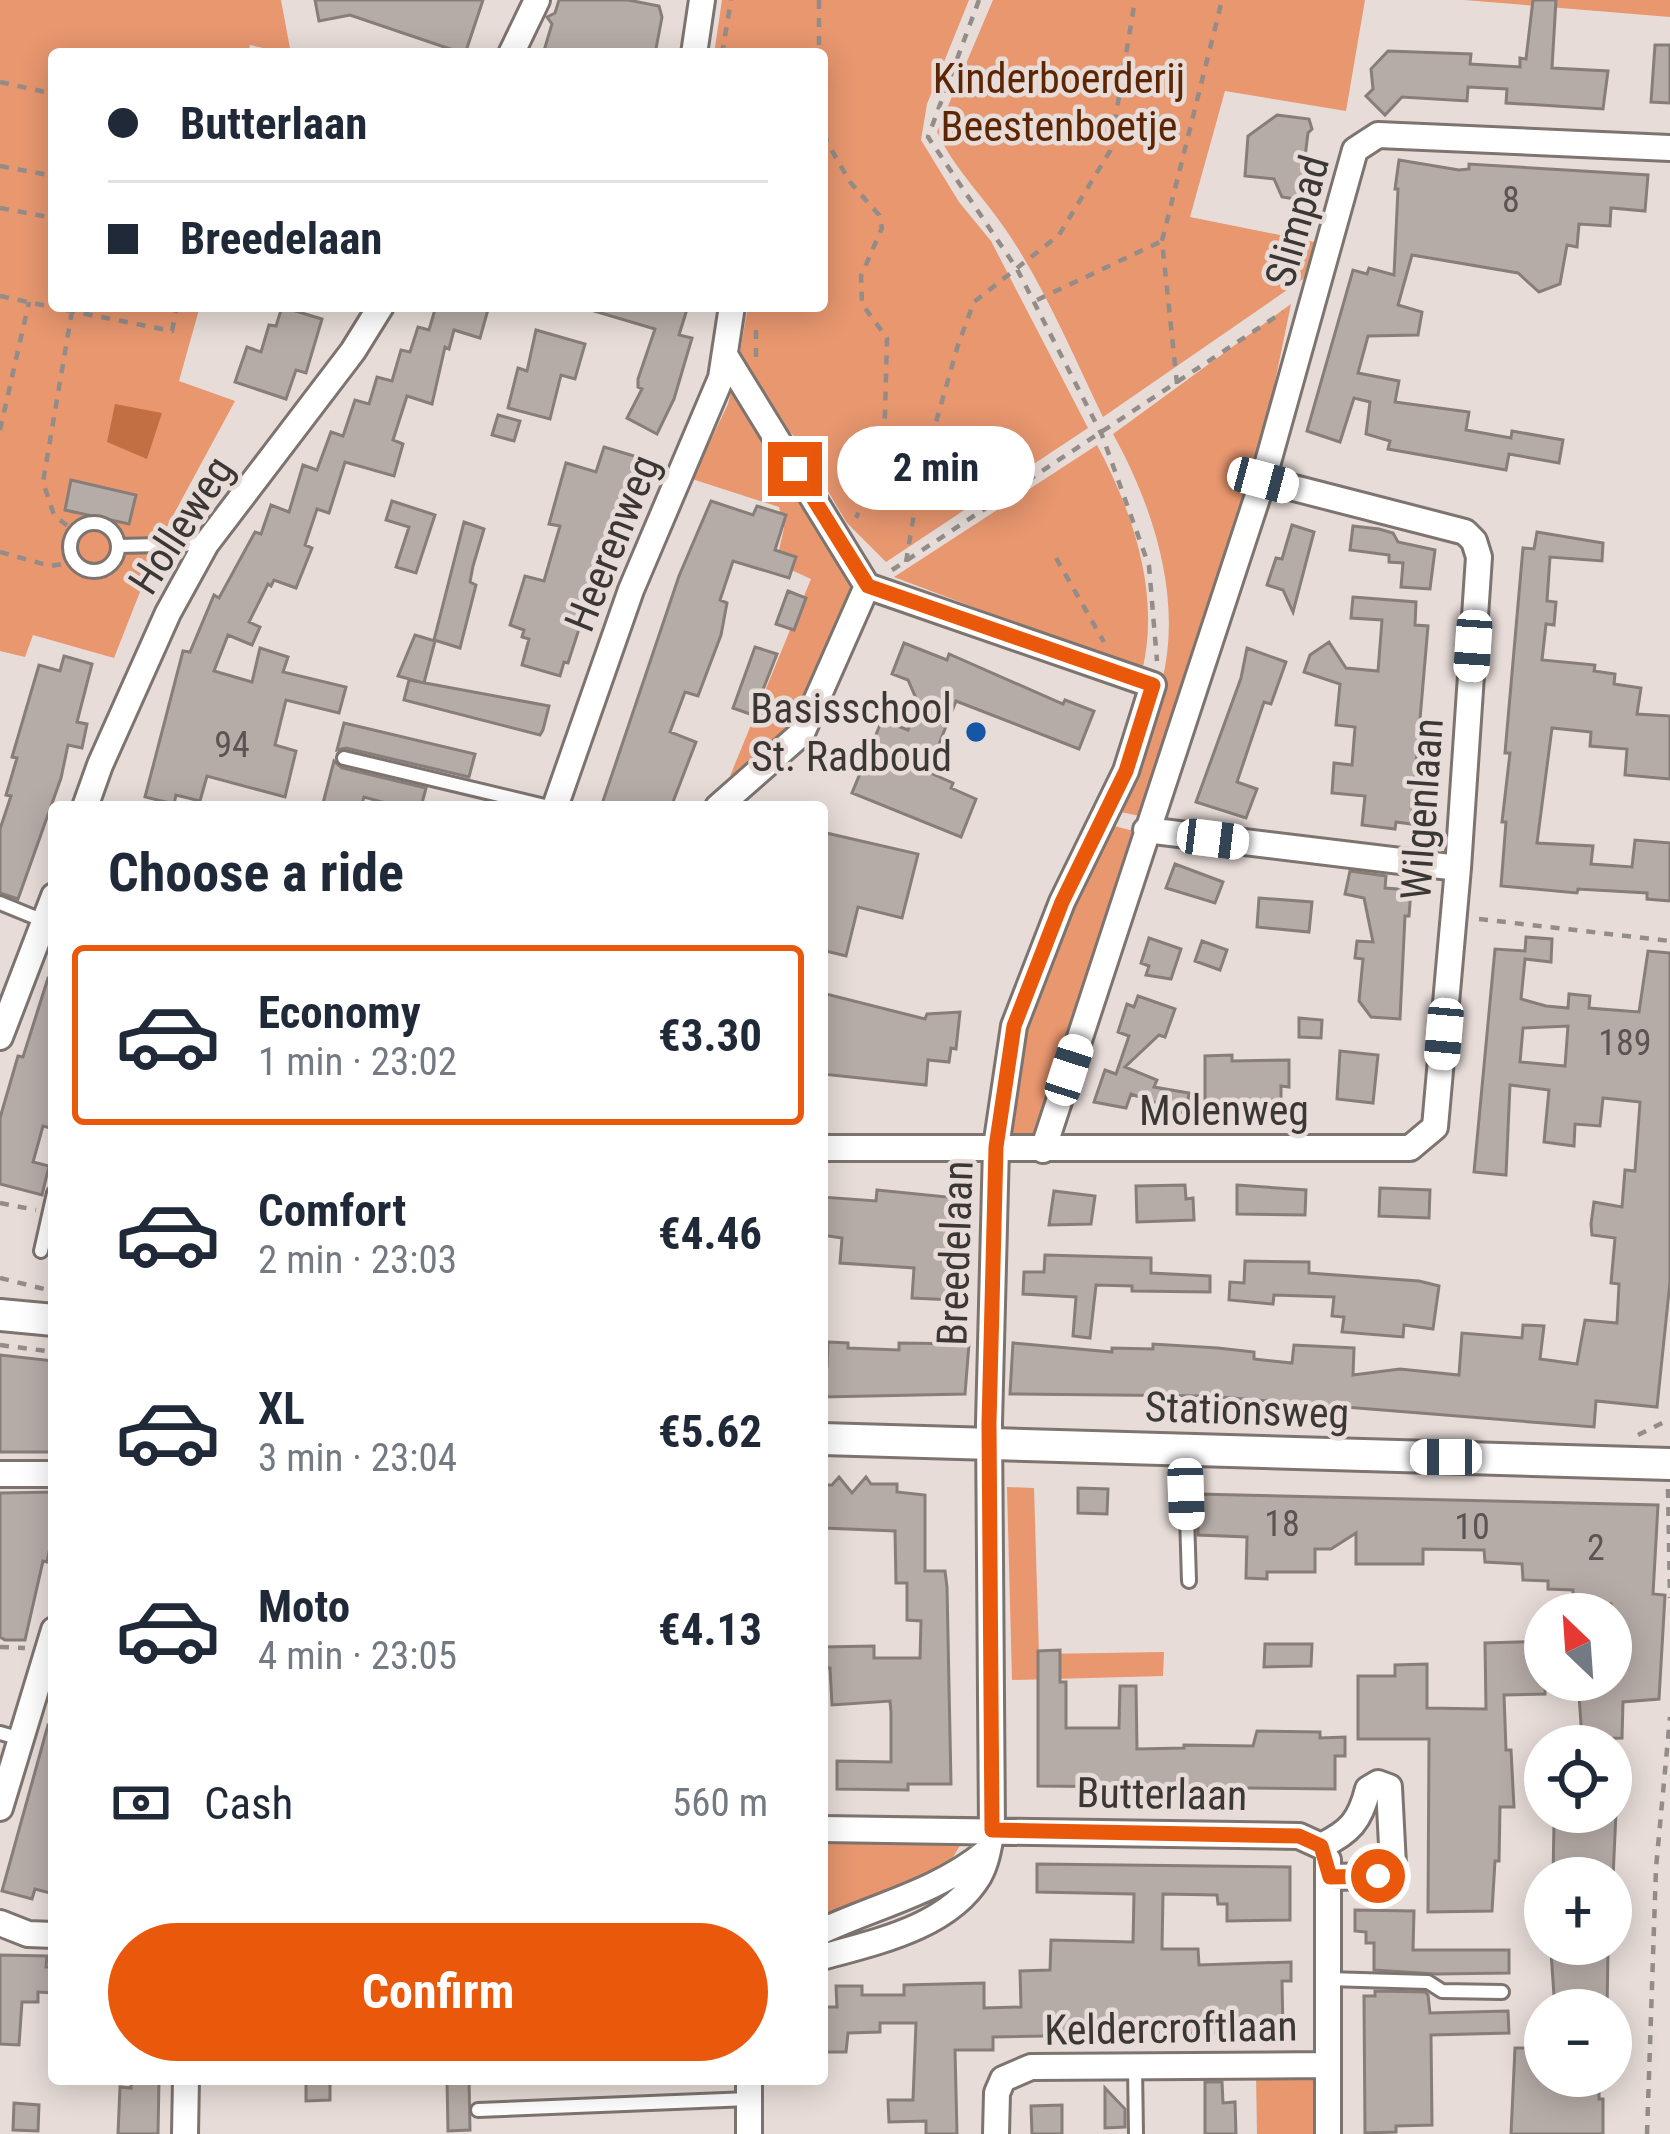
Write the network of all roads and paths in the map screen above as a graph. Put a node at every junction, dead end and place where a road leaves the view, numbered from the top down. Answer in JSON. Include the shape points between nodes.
{"nodes":[{"id":1,"x":537,"y":0,"type":"edge"},
{"id":2,"x":702,"y":0,"type":"edge"},
{"id":3,"x":731,"y":0,"type":"edge"},
{"id":4,"x":819,"y":0,"type":"edge"},
{"id":5,"x":979,"y":0,"type":"edge"},
{"id":6,"x":1135,"y":0,"type":"edge"},
{"id":7,"x":1222,"y":0,"type":"edge"},
{"id":8,"x":514,"y":48,"type":"edge"},
{"id":9,"x":695,"y":48,"type":"edge"},
{"id":10,"x":723,"y":48,"type":"edge"},
{"id":11,"x":819,"y":48,"type":"edge"},
{"id":12,"x":0,"y":82,"type":"edge"},
{"id":13,"x":48,"y":93,"type":"edge"},
{"id":14,"x":828,"y":145,"type":"edge"},
{"id":15,"x":1670,"y":148,"type":"edge"},
{"id":16,"x":0,"y":166,"type":"edge"},
{"id":17,"x":48,"y":175,"type":"edge"},
{"id":18,"x":0,"y":208,"type":"edge"},
{"id":19,"x":48,"y":217,"type":"edge"},
{"id":20,"x":1162,"y":242,"type":"junction"},
{"id":21,"x":1016,"y":268,"type":"junction"},
{"id":22,"x":0,"y":296,"type":"edge"},
{"id":23,"x":1034,"y":301,"type":"junction"},
{"id":24,"x":29,"y":302,"type":"junction"},
{"id":25,"x":48,"y":305,"type":"edge"},
{"id":26,"x":68,"y":312,"type":"edge"},
{"id":27,"x":92,"y":312,"type":"edge"},
{"id":28,"x":177,"y":312,"type":"edge"},
{"id":29,"x":377,"y":312,"type":"edge"},
{"id":30,"x":731,"y":312,"type":"edge"},
{"id":31,"x":1282,"y":313,"type":"dead end"},
{"id":32,"x":725,"y":355,"type":"junction"},
{"id":33,"x":0,"y":381,"type":"edge"},
{"id":34,"x":11,"y":384,"type":"junction"},
{"id":35,"x":1177,"y":384,"type":"junction"},
{"id":36,"x":0,"y":430,"type":"edge"},
{"id":37,"x":1102,"y":435,"type":"junction"},
{"id":38,"x":1263,"y":480,"type":"junction"},
{"id":39,"x":75,"y":532,"type":"junction"},
{"id":40,"x":206,"y":544,"type":"junction"},
{"id":41,"x":118,"y":546,"type":"junction"},
{"id":42,"x":843,"y":547,"type":"junction"},
{"id":43,"x":0,"y":556,"type":"edge"},
{"id":44,"x":1056,"y":558,"type":"dead end"},
{"id":45,"x":74,"y":562,"type":"junction"},
{"id":46,"x":906,"y":562,"type":"junction"},
{"id":47,"x":868,"y":586,"type":"junction"},
{"id":48,"x":1104,"y":641,"type":"dead end"},
{"id":49,"x":1153,"y":685,"type":"junction"},
{"id":50,"x":344,"y":758,"type":"dead end"},
{"id":51,"x":88,"y":801,"type":"edge"},
{"id":52,"x":527,"y":801,"type":"edge"},
{"id":53,"x":554,"y":801,"type":"edge"},
{"id":54,"x":725,"y":801,"type":"edge"},
{"id":55,"x":1147,"y":830,"type":"junction"},
{"id":56,"x":1458,"y":868,"type":"junction"},
{"id":57,"x":0,"y":903,"type":"edge"},
{"id":58,"x":1454,"y":916,"type":"junction"},
{"id":59,"x":48,"y":921,"type":"edge"},
{"id":60,"x":48,"y":927,"type":"edge"},
{"id":61,"x":1670,"y":940,"type":"edge"},
{"id":62,"x":0,"y":1036,"type":"edge"},
{"id":63,"x":996,"y":1147,"type":"junction"},
{"id":64,"x":828,"y":1148,"type":"edge"},
{"id":65,"x":1410,"y":1148,"type":"joint"},
{"id":66,"x":1042,"y":1150,"type":"junction"},
{"id":67,"x":0,"y":1203,"type":"edge"},
{"id":68,"x":48,"y":1213,"type":"edge"},
{"id":69,"x":48,"y":1221,"type":"edge"},
{"id":70,"x":41,"y":1251,"type":"dead end"},
{"id":71,"x":0,"y":1278,"type":"edge"},
{"id":72,"x":48,"y":1290,"type":"edge"},
{"id":73,"x":0,"y":1315,"type":"edge"},
{"id":74,"x":48,"y":1319,"type":"edge"},
{"id":75,"x":0,"y":1345,"type":"edge"},
{"id":76,"x":48,"y":1351,"type":"edge"},
{"id":77,"x":828,"y":1439,"type":"edge"},
{"id":78,"x":989,"y":1443,"type":"junction"},
{"id":79,"x":1185,"y":1450,"type":"junction"},
{"id":80,"x":1670,"y":1464,"type":"edge"},
{"id":81,"x":0,"y":1474,"type":"edge"},
{"id":82,"x":48,"y":1474,"type":"edge"},
{"id":83,"x":1667,"y":1502,"type":"dead end"},
{"id":84,"x":1669,"y":1517,"type":"edge"},
{"id":85,"x":1190,"y":1581,"type":"dead end"},
{"id":86,"x":1670,"y":1598,"type":"edge"},
{"id":87,"x":48,"y":1645,"type":"edge"},
{"id":88,"x":1670,"y":1717,"type":"edge"},
{"id":89,"x":9,"y":1744,"type":"edge"},
{"id":90,"x":0,"y":1808,"type":"edge"},
{"id":91,"x":828,"y":1829,"type":"edge"},
{"id":92,"x":990,"y":1840,"type":"junction"},
{"id":93,"x":1321,"y":1846,"type":"junction"},
{"id":94,"x":1330,"y":1877,"type":"junction"},
{"id":95,"x":0,"y":1923,"type":"edge"},
{"id":96,"x":828,"y":1929,"type":"edge"},
{"id":97,"x":48,"y":1935,"type":"edge"},
{"id":98,"x":828,"y":1955,"type":"edge"},
{"id":99,"x":1328,"y":1979,"type":"junction"},
{"id":100,"x":1502,"y":1992,"type":"dead end"},
{"id":101,"x":1328,"y":2065,"type":"junction"},
{"id":102,"x":1135,"y":2067,"type":"junction"},
{"id":103,"x":186,"y":2085,"type":"edge"},
{"id":104,"x":749,"y":2089,"type":"edge"},
{"id":105,"x":478,"y":2110,"type":"dead end"},
{"id":106,"x":185,"y":2134,"type":"edge"},
{"id":107,"x":749,"y":2134,"type":"edge"},
{"id":108,"x":996,"y":2134,"type":"edge"},
{"id":109,"x":1136,"y":2134,"type":"edge"},
{"id":110,"x":1328,"y":2134,"type":"edge"},
{"id":111,"x":1647,"y":2134,"type":"edge"}],
"edges":[{"from":1,"to":8,"type":"street"},
{"from":2,"to":9,"type":"street"},
{"from":3,"to":10,"type":"path"},
{"from":4,"to":11,"type":"path"},
{"from":5,"to":21,"type":"path","via":[[928,137]]},
{"from":6,"to":21,"type":"path","via":[[1110,151],[1059,235]]},
{"from":7,"to":20,"type":"path"},
{"from":12,"to":13,"type":"path"},
{"from":14,"to":42,"type":"path","via":[[879,214],[882,227],[861,276],[862,304],[887,338],[880,460]]},
{"from":15,"to":38,"type":"street","name":"Slimpad","via":[[1378,135],[1355,150]]},
{"from":16,"to":17,"type":"path"},
{"from":18,"to":19,"type":"path"},
{"from":20,"to":23,"type":"path"},
{"from":20,"to":35,"type":"path"},
{"from":21,"to":23,"type":"path"},
{"from":21,"to":46,"type":"path","via":[[974,302],[920,478]]},
{"from":22,"to":24,"type":"path"},
{"from":23,"to":37,"type":"path"},
{"from":24,"to":25,"type":"path"},
{"from":24,"to":34,"type":"path"},
{"from":26,"to":39,"type":"path","via":[[43,482],[54,515]]},
{"from":27,"to":28,"type":"path","via":[[172,331]]},
{"from":29,"to":40,"type":"street","name":"Holleweg"},
{"from":30,"to":32,"type":"street","name":"Heerenweg"},
{"from":31,"to":35,"type":"path"},
{"from":32,"to":42,"type":"street"},
{"from":32,"to":53,"type":"street","name":"Heerenweg"},
{"from":33,"to":34,"type":"path"},
{"from":34,"to":36,"type":"path"},
{"from":35,"to":37,"type":"path"},
{"from":37,"to":46,"type":"path"},
{"from":37,"to":49,"type":"path","via":[[1150,566]]},
{"from":38,"to":55,"type":"street","name":"Breedelaan"},
{"from":38,"to":56,"type":"street","name":"Wilgenlaan","via":[[1465,532],[1474,541]]},
{"from":39,"to":41,"type":"lane","via":[[97,523]]},
{"from":39,"to":45,"type":"lane"},
{"from":40,"to":41,"type":"lane"},
{"from":40,"to":51,"type":"street","name":"Holleweg"},
{"from":41,"to":45,"type":"lane","via":[[102,570]]},
{"from":42,"to":47,"type":"street"},
{"from":43,"to":45,"type":"path"},
{"from":44,"to":48,"type":"path"},
{"from":46,"to":47,"type":"path"},
{"from":47,"to":49,"type":"street"},
{"from":47,"to":54,"type":"street","via":[[802,733]]},
{"from":49,"to":63,"type":"street","name":"Breedelaan","via":[[1126,771],[1014,1026]]},
{"from":50,"to":52,"type":"lane","name":"Heerenweg"},
{"from":55,"to":56,"type":"street"},
{"from":55,"to":66,"type":"street","name":"Breedelaan"},
{"from":56,"to":58,"type":"street","name":"Wilgenlaan"},
{"from":57,"to":59,"type":"lane"},
{"from":58,"to":61,"type":"path"},
{"from":58,"to":65,"type":"street","name":"Wilgenlaan","via":[[1438,1113],[1435,1127]]},
{"from":60,"to":62,"type":"street"},
{"from":63,"to":64,"type":"street","name":"Molenweg"},
{"from":63,"to":66,"type":"street","name":"Molenweg"},
{"from":63,"to":78,"type":"street","name":"Breedelaan"},
{"from":65,"to":66,"type":"street","name":"Molenweg"},
{"from":67,"to":68,"type":"path"},
{"from":69,"to":70,"type":"lane"},
{"from":71,"to":72,"type":"path"},
{"from":73,"to":74,"type":"street"},
{"from":75,"to":76,"type":"path"},
{"from":77,"to":78,"type":"street","name":"Stationsweg"},
{"from":78,"to":79,"type":"street","name":"Stationsweg"},
{"from":78,"to":92,"type":"street","name":"Breedelaan"},
{"from":79,"to":80,"type":"street","name":"Stationsweg"},
{"from":79,"to":85,"type":"lane"},
{"from":81,"to":82,"type":"street"},
{"from":83,"to":84,"type":"path"},
{"from":84,"to":86,"type":"path"},
{"from":87,"to":89,"type":"street"},
{"from":88,"to":111,"type":"path"},
{"from":89,"to":90,"type":"street"},
{"from":91,"to":92,"type":"street","name":"Butterlaan"},
{"from":92,"to":93,"type":"street","name":"Butterlaan","via":[[1299,1836]]},
{"from":92,"to":96,"type":"street","via":[[963,1870]]},
{"from":92,"to":98,"type":"street","name":"Breedelaan","via":[[981,1873],[958,1905]]},
{"from":93,"to":94,"type":"street"},
{"from":93,"to":94,"type":"street","via":[[1349,1833],[1369,1789],[1389,1787],[1389,1872]]},
{"from":94,"to":99,"type":"street"},
{"from":95,"to":97,"type":"street"},
{"from":99,"to":100,"type":"lane"},
{"from":99,"to":101,"type":"street"},
{"from":101,"to":102,"type":"street","name":"Keldercroftlaan"},
{"from":101,"to":110,"type":"street"},
{"from":102,"to":108,"type":"street","name":"Keldercroftlaan","via":[[1015,2071],[997,2093]]},
{"from":102,"to":109,"type":"lane"},
{"from":103,"to":106,"type":"street"},
{"from":104,"to":105,"type":"lane"},
{"from":104,"to":107,"type":"street"}]}
